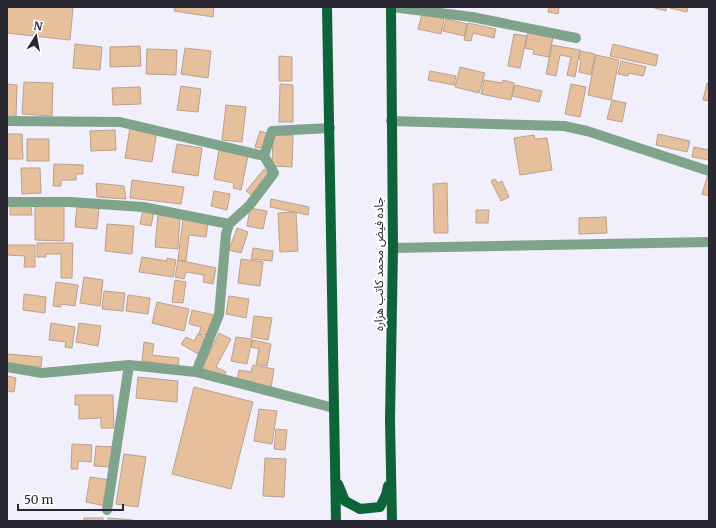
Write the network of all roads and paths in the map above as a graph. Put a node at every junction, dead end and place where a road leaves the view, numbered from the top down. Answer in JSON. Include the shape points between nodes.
{"nodes":[{"id":1,"x":327,"y":7,"type":"edge"},
{"id":2,"x":391,"y":7,"type":"edge"},
{"id":3,"x":576,"y":38,"type":"dead end"},
{"id":4,"x":7,"y":121,"type":"edge"},
{"id":5,"x":391,"y":121,"type":"junction"},
{"id":6,"x":330,"y":128,"type":"junction"},
{"id":7,"x":264,"y":156,"type":"junction"},
{"id":8,"x":709,"y":171,"type":"edge"},
{"id":9,"x":7,"y":202,"type":"edge"},
{"id":10,"x":228,"y":224,"type":"junction"},
{"id":11,"x":709,"y":242,"type":"edge"},
{"id":12,"x":393,"y":248,"type":"junction"},
{"id":13,"x":129,"y":365,"type":"junction"},
{"id":14,"x":7,"y":368,"type":"edge"},
{"id":15,"x":196,"y":372,"type":"junction"},
{"id":16,"x":334,"y":408,"type":"junction"},
{"id":17,"x":391,"y":472,"type":"junction"},
{"id":18,"x":336,"y":476,"type":"junction"},
{"id":19,"x":107,"y":510,"type":"dead end"},
{"id":20,"x":336,"y":521,"type":"edge"},
{"id":21,"x":392,"y":521,"type":"edge"}],
"edges":[{"from":1,"to":6,"type":"main road"},
{"from":2,"to":3,"type":"street","via":[[472,16]]},
{"from":2,"to":5,"type":"main road","name":"جاده فیض محمد کاتب هزاره"},
{"from":4,"to":7,"type":"street","via":[[120,122]]},
{"from":5,"to":8,"type":"street","via":[[564,126],[587,130]]},
{"from":5,"to":12,"type":"main road","name":"جاده فیض محمد کاتب هزاره"},
{"from":6,"to":7,"type":"street","via":[[272,131]]},
{"from":6,"to":16,"type":"main road"},
{"from":7,"to":10,"type":"street","via":[[274,173],[249,206]]},
{"from":9,"to":10,"type":"street","via":[[70,202],[143,207]]},
{"from":10,"to":15,"type":"street","via":[[218,315]]},
{"from":11,"to":12,"type":"street"},
{"from":12,"to":17,"type":"main road","name":"جاده فیض محمد کاتب هزاره"},
{"from":13,"to":14,"type":"street","via":[[42,373]]},
{"from":13,"to":15,"type":"street"},
{"from":13,"to":19,"type":"street"},
{"from":15,"to":16,"type":"street"},
{"from":16,"to":18,"type":"main road"},
{"from":17,"to":18,"type":"main road","via":[[386,495],[380,507],[360,509],[345,501]]},
{"from":17,"to":21,"type":"main road","name":"جاده فیض محمد کاتب هزاره"},
{"from":18,"to":20,"type":"main road"}]}
